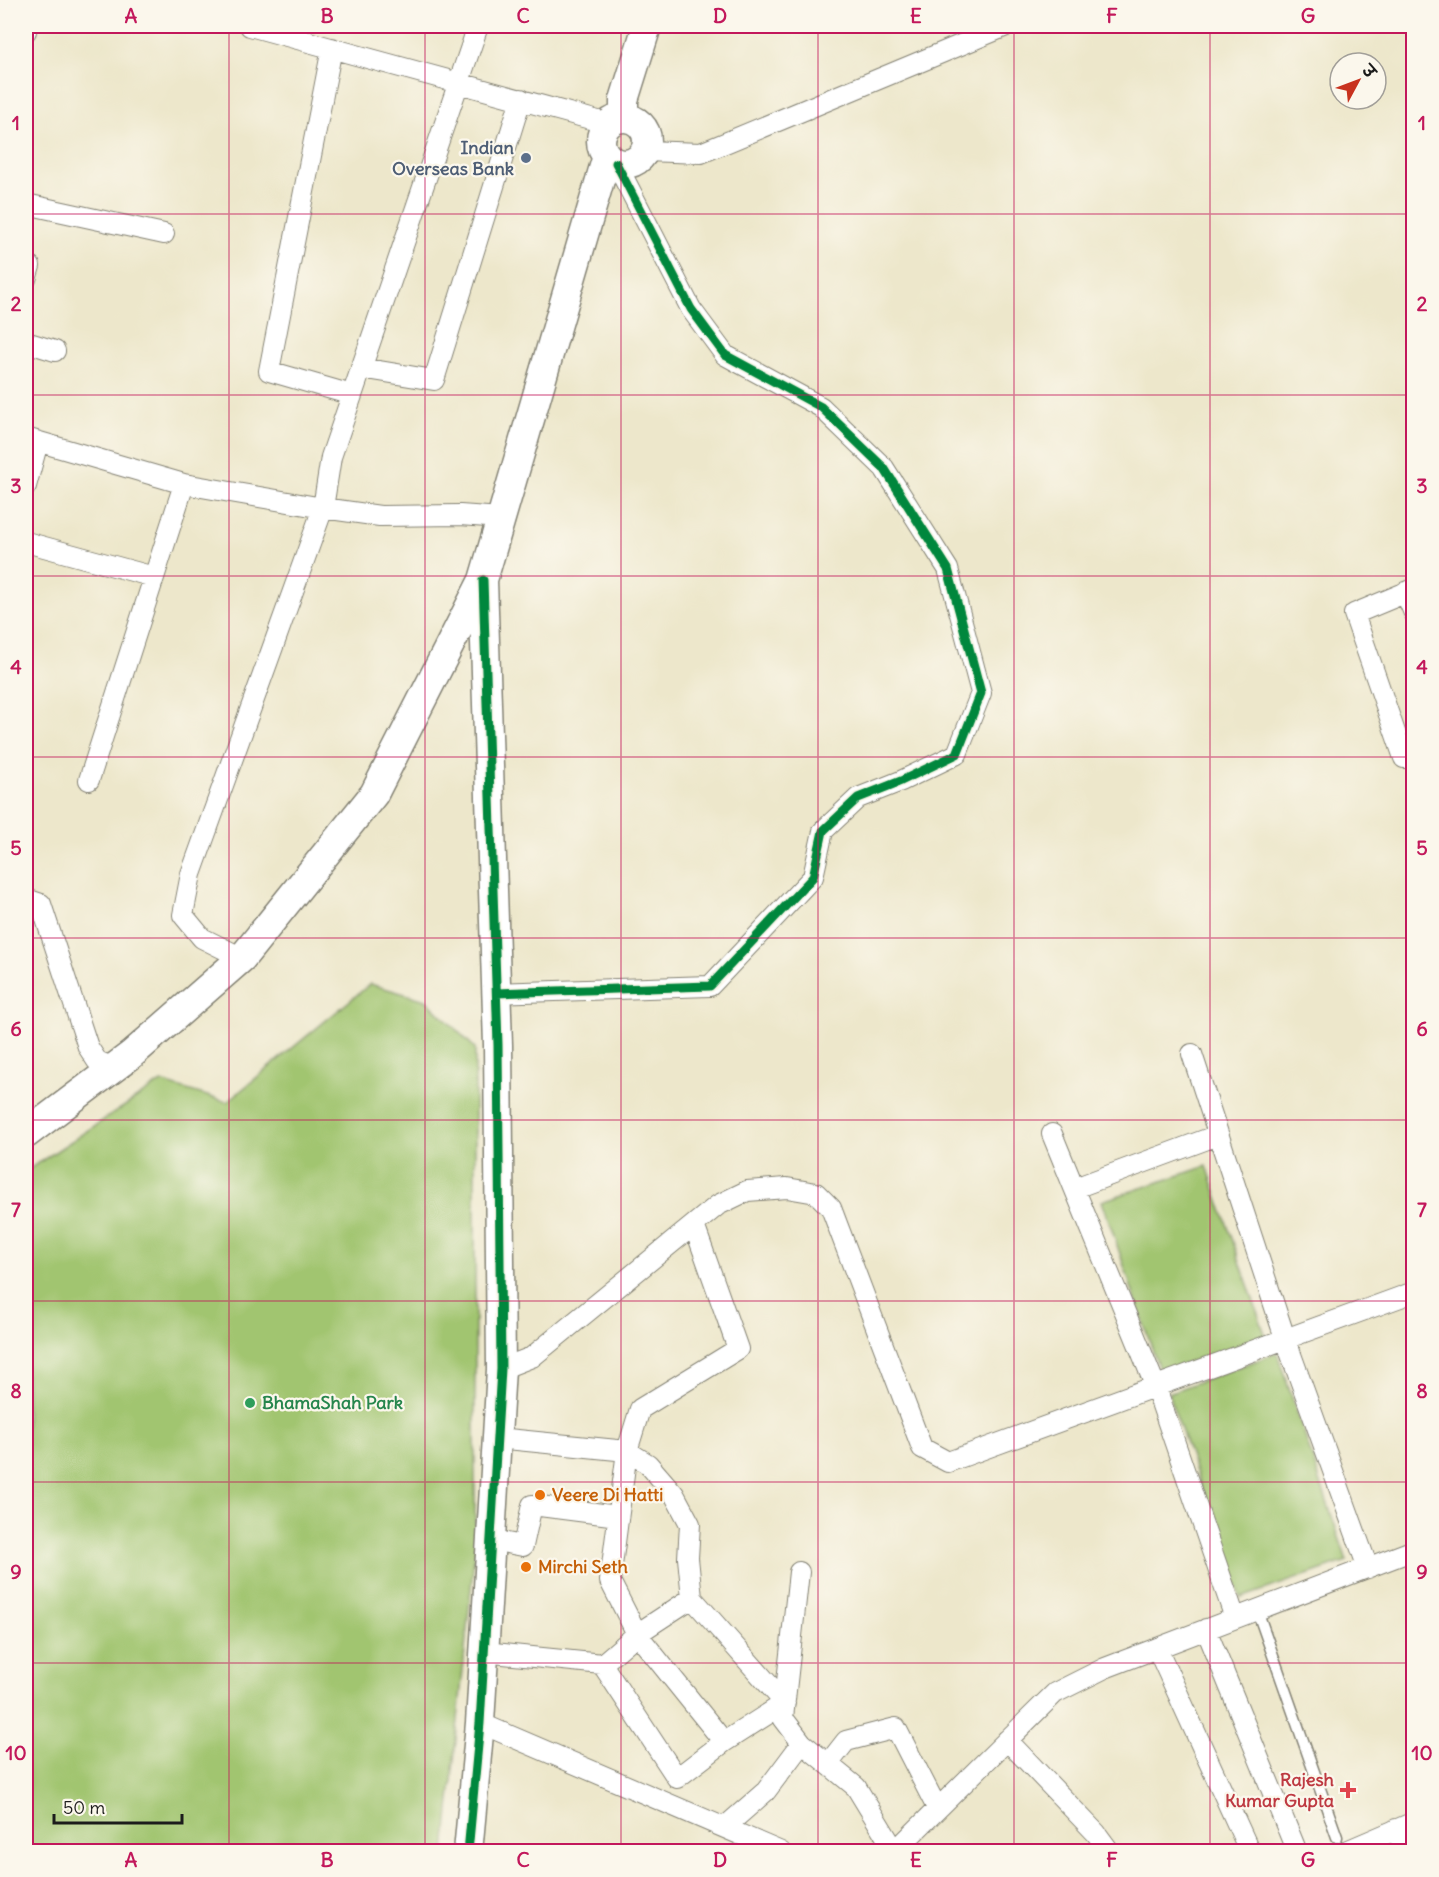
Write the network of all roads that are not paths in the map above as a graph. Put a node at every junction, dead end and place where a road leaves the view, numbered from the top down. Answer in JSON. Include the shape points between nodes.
{"nodes":[{"id":1,"x":27,"y":26,"type":"edge"},
{"id":2,"x":250,"y":26,"type":"edge"},
{"id":3,"x":478,"y":26,"type":"edge"},
{"id":4,"x":647,"y":26,"type":"edge"},
{"id":5,"x":1006,"y":26,"type":"edge"},
{"id":6,"x":26,"y":31,"type":"edge"},
{"id":7,"x":332,"y":48,"type":"junction"},
{"id":8,"x":459,"y":83,"type":"junction"},
{"id":9,"x":521,"y":99,"type":"junction"},
{"id":10,"x":616,"y":121,"type":"junction"},
{"id":11,"x":645,"y":151,"type":"junction"},
{"id":12,"x":612,"y":160,"type":"junction"},
{"id":13,"x":26,"y":204,"type":"edge"},
{"id":14,"x":164,"y":234,"type":"dead end"},
{"id":15,"x":26,"y":342,"type":"edge"},
{"id":16,"x":55,"y":351,"type":"dead end"},
{"id":17,"x":361,"y":368,"type":"junction"},
{"id":18,"x":352,"y":395,"type":"junction"},
{"id":19,"x":32,"y":440,"type":"edge"},
{"id":20,"x":184,"y":484,"type":"junction"},
{"id":21,"x":26,"y":486,"type":"edge"},
{"id":22,"x":323,"y":508,"type":"junction"},
{"id":23,"x":501,"y":518,"type":"junction"},
{"id":24,"x":26,"y":542,"type":"edge"},
{"id":25,"x":154,"y":577,"type":"junction"},
{"id":26,"x":483,"y":580,"type":"junction"},
{"id":27,"x":1409,"y":590,"type":"edge"},
{"id":28,"x":1413,"y":613,"type":"edge"},
{"id":29,"x":1413,"y":753,"type":"edge"},
{"id":30,"x":89,"y":780,"type":"dead end"},
{"id":31,"x":26,"y":899,"type":"edge"},
{"id":32,"x":242,"y":958,"type":"junction"},
{"id":33,"x":497,"y":993,"type":"junction"},
{"id":34,"x":1192,"y":1054,"type":"dead end"},
{"id":35,"x":114,"y":1068,"type":"junction"},
{"id":36,"x":26,"y":1134,"type":"edge"},
{"id":37,"x":1052,"y":1134,"type":"dead end"},
{"id":38,"x":1218,"y":1135,"type":"junction"},
{"id":39,"x":1075,"y":1188,"type":"junction"},
{"id":40,"x":694,"y":1225,"type":"junction"},
{"id":41,"x":1413,"y":1292,"type":"edge"},
{"id":42,"x":1285,"y":1338,"type":"junction"},
{"id":43,"x":501,"y":1369,"type":"junction"},
{"id":44,"x":1155,"y":1385,"type":"junction"},
{"id":45,"x":497,"y":1438,"type":"junction"},
{"id":46,"x":627,"y":1451,"type":"junction"},
{"id":47,"x":618,"y":1516,"type":"junction"},
{"id":48,"x":491,"y":1540,"type":"junction"},
{"id":49,"x":1413,"y":1550,"type":"edge"},
{"id":50,"x":1368,"y":1568,"type":"junction"},
{"id":51,"x":799,"y":1572,"type":"dead end"},
{"id":52,"x":692,"y":1598,"type":"junction"},
{"id":53,"x":1257,"y":1610,"type":"junction"},
{"id":54,"x":1235,"y":1618,"type":"junction"},
{"id":55,"x":1206,"y":1629,"type":"junction"},
{"id":56,"x":637,"y":1634,"type":"junction"},
{"id":57,"x":1157,"y":1648,"type":"junction"},
{"id":58,"x":484,"y":1652,"type":"junction"},
{"id":59,"x":602,"y":1664,"type":"junction"},
{"id":60,"x":785,"y":1703,"type":"junction"},
{"id":61,"x":480,"y":1723,"type":"junction"},
{"id":62,"x":1007,"y":1740,"type":"junction"},
{"id":63,"x":724,"y":1742,"type":"junction"},
{"id":64,"x":802,"y":1743,"type":"junction"},
{"id":65,"x":828,"y":1764,"type":"junction"},
{"id":66,"x":937,"y":1808,"type":"junction"},
{"id":67,"x":1405,"y":1825,"type":"edge"},
{"id":68,"x":725,"y":1827,"type":"junction"},
{"id":69,"x":1342,"y":1847,"type":"edge"},
{"id":70,"x":468,"y":1851,"type":"edge"},
{"id":71,"x":781,"y":1851,"type":"edge"},
{"id":72,"x":894,"y":1851,"type":"edge"},
{"id":73,"x":1110,"y":1851,"type":"edge"},
{"id":74,"x":1250,"y":1851,"type":"edge"},
{"id":75,"x":1297,"y":1851,"type":"edge"},
{"id":76,"x":1406,"y":1851,"type":"edge"}],
"edges":[{"from":1,"to":6,"type":"street"},
{"from":2,"to":7,"type":"street"},
{"from":3,"to":8,"type":"street"},
{"from":4,"to":10,"type":"street"},
{"from":5,"to":11,"type":"street","via":[[701,153]]},
{"from":7,"to":8,"type":"street"},
{"from":7,"to":18,"type":"street","via":[[269,371]]},
{"from":8,"to":9,"type":"street"},
{"from":8,"to":17,"type":"street"},
{"from":9,"to":10,"type":"street"},
{"from":9,"to":17,"type":"street","via":[[434,380]]},
{"from":10,"to":11,"type":"street","via":[[631,119],[643,127],[648,141]]},
{"from":10,"to":12,"type":"street","via":[[604,130],[601,138]]},
{"from":11,"to":12,"type":"street","via":[[632,163]]},
{"from":12,"to":23,"type":"street"},
{"from":12,"to":33,"type":"street","via":[[691,309],[725,355],[821,407],[884,468],[948,569],[981,693],[957,754],[858,798],[840,814],[823,831],[813,877],[710,986]]},
{"from":13,"to":14,"type":"street"},
{"from":15,"to":16,"type":"street"},
{"from":17,"to":18,"type":"street"},
{"from":18,"to":22,"type":"street","via":[[331,457]]},
{"from":19,"to":20,"type":"street"},
{"from":19,"to":21,"type":"street"},
{"from":20,"to":22,"type":"street"},
{"from":20,"to":25,"type":"street"},
{"from":22,"to":23,"type":"street","via":[[380,516]]},
{"from":22,"to":32,"type":"street","via":[[190,874],[183,915],[202,938]]},
{"from":23,"to":26,"type":"street"},
{"from":24,"to":25,"type":"street"},
{"from":25,"to":30,"type":"street"},
{"from":26,"to":32,"type":"street","via":[[374,794]]},
{"from":26,"to":33,"type":"street"},
{"from":27,"to":28,"type":"street"},
{"from":27,"to":29,"type":"street","via":[[1354,614],[1404,758]]},
{"from":31,"to":35,"type":"street","via":[[41,904],[88,1047],[97,1061]]},
{"from":32,"to":35,"type":"street"},
{"from":33,"to":43,"type":"street"},
{"from":34,"to":38,"type":"street"},
{"from":35,"to":36,"type":"street"},
{"from":37,"to":39,"type":"street"},
{"from":38,"to":39,"type":"street"},
{"from":38,"to":42,"type":"street"},
{"from":39,"to":44,"type":"street"},
{"from":40,"to":43,"type":"street","via":[[532,1357]]},
{"from":40,"to":44,"type":"street","via":[[718,1205],[747,1191],[787,1188],[816,1193],[831,1208],[922,1448],[948,1462]]},
{"from":40,"to":46,"type":"street","via":[[738,1349],[640,1409]]},
{"from":41,"to":42,"type":"street"},
{"from":42,"to":44,"type":"street"},
{"from":42,"to":50,"type":"street"},
{"from":43,"to":45,"type":"street"},
{"from":44,"to":54,"type":"street"},
{"from":45,"to":46,"type":"street"},
{"from":45,"to":48,"type":"street"},
{"from":46,"to":47,"type":"street"},
{"from":46,"to":52,"type":"street","via":[[648,1464],[674,1494],[690,1524]]},
{"from":47,"to":48,"type":"street","via":[[532,1505],[523,1546]]},
{"from":47,"to":56,"type":"street","via":[[610,1581]]},
{"from":48,"to":58,"type":"street"},
{"from":49,"to":50,"type":"street"},
{"from":50,"to":53,"type":"street"},
{"from":51,"to":60,"type":"street"},
{"from":52,"to":56,"type":"street"},
{"from":52,"to":60,"type":"street"},
{"from":53,"to":54,"type":"street"},
{"from":53,"to":69,"type":"lane"},
{"from":54,"to":55,"type":"street"},
{"from":55,"to":57,"type":"street"},
{"from":55,"to":75,"type":"street"},
{"from":56,"to":59,"type":"street"},
{"from":56,"to":63,"type":"street"},
{"from":57,"to":62,"type":"street","via":[[1055,1693]]},
{"from":57,"to":74,"type":"street"},
{"from":58,"to":59,"type":"street"},
{"from":58,"to":61,"type":"street"},
{"from":59,"to":63,"type":"street","via":[[677,1778]]},
{"from":60,"to":63,"type":"street"},
{"from":60,"to":64,"type":"street","via":[[783,1718]]},
{"from":61,"to":68,"type":"street"},
{"from":61,"to":70,"type":"street"},
{"from":62,"to":66,"type":"street"},
{"from":62,"to":73,"type":"street"},
{"from":64,"to":65,"type":"street"},
{"from":64,"to":68,"type":"street","via":[[766,1791]]},
{"from":65,"to":66,"type":"street","via":[[846,1741],[896,1728]]},
{"from":65,"to":72,"type":"street","via":[[856,1787]]},
{"from":66,"to":72,"type":"street"},
{"from":67,"to":69,"type":"street"},
{"from":67,"to":76,"type":"street"},
{"from":68,"to":71,"type":"street"}]}
